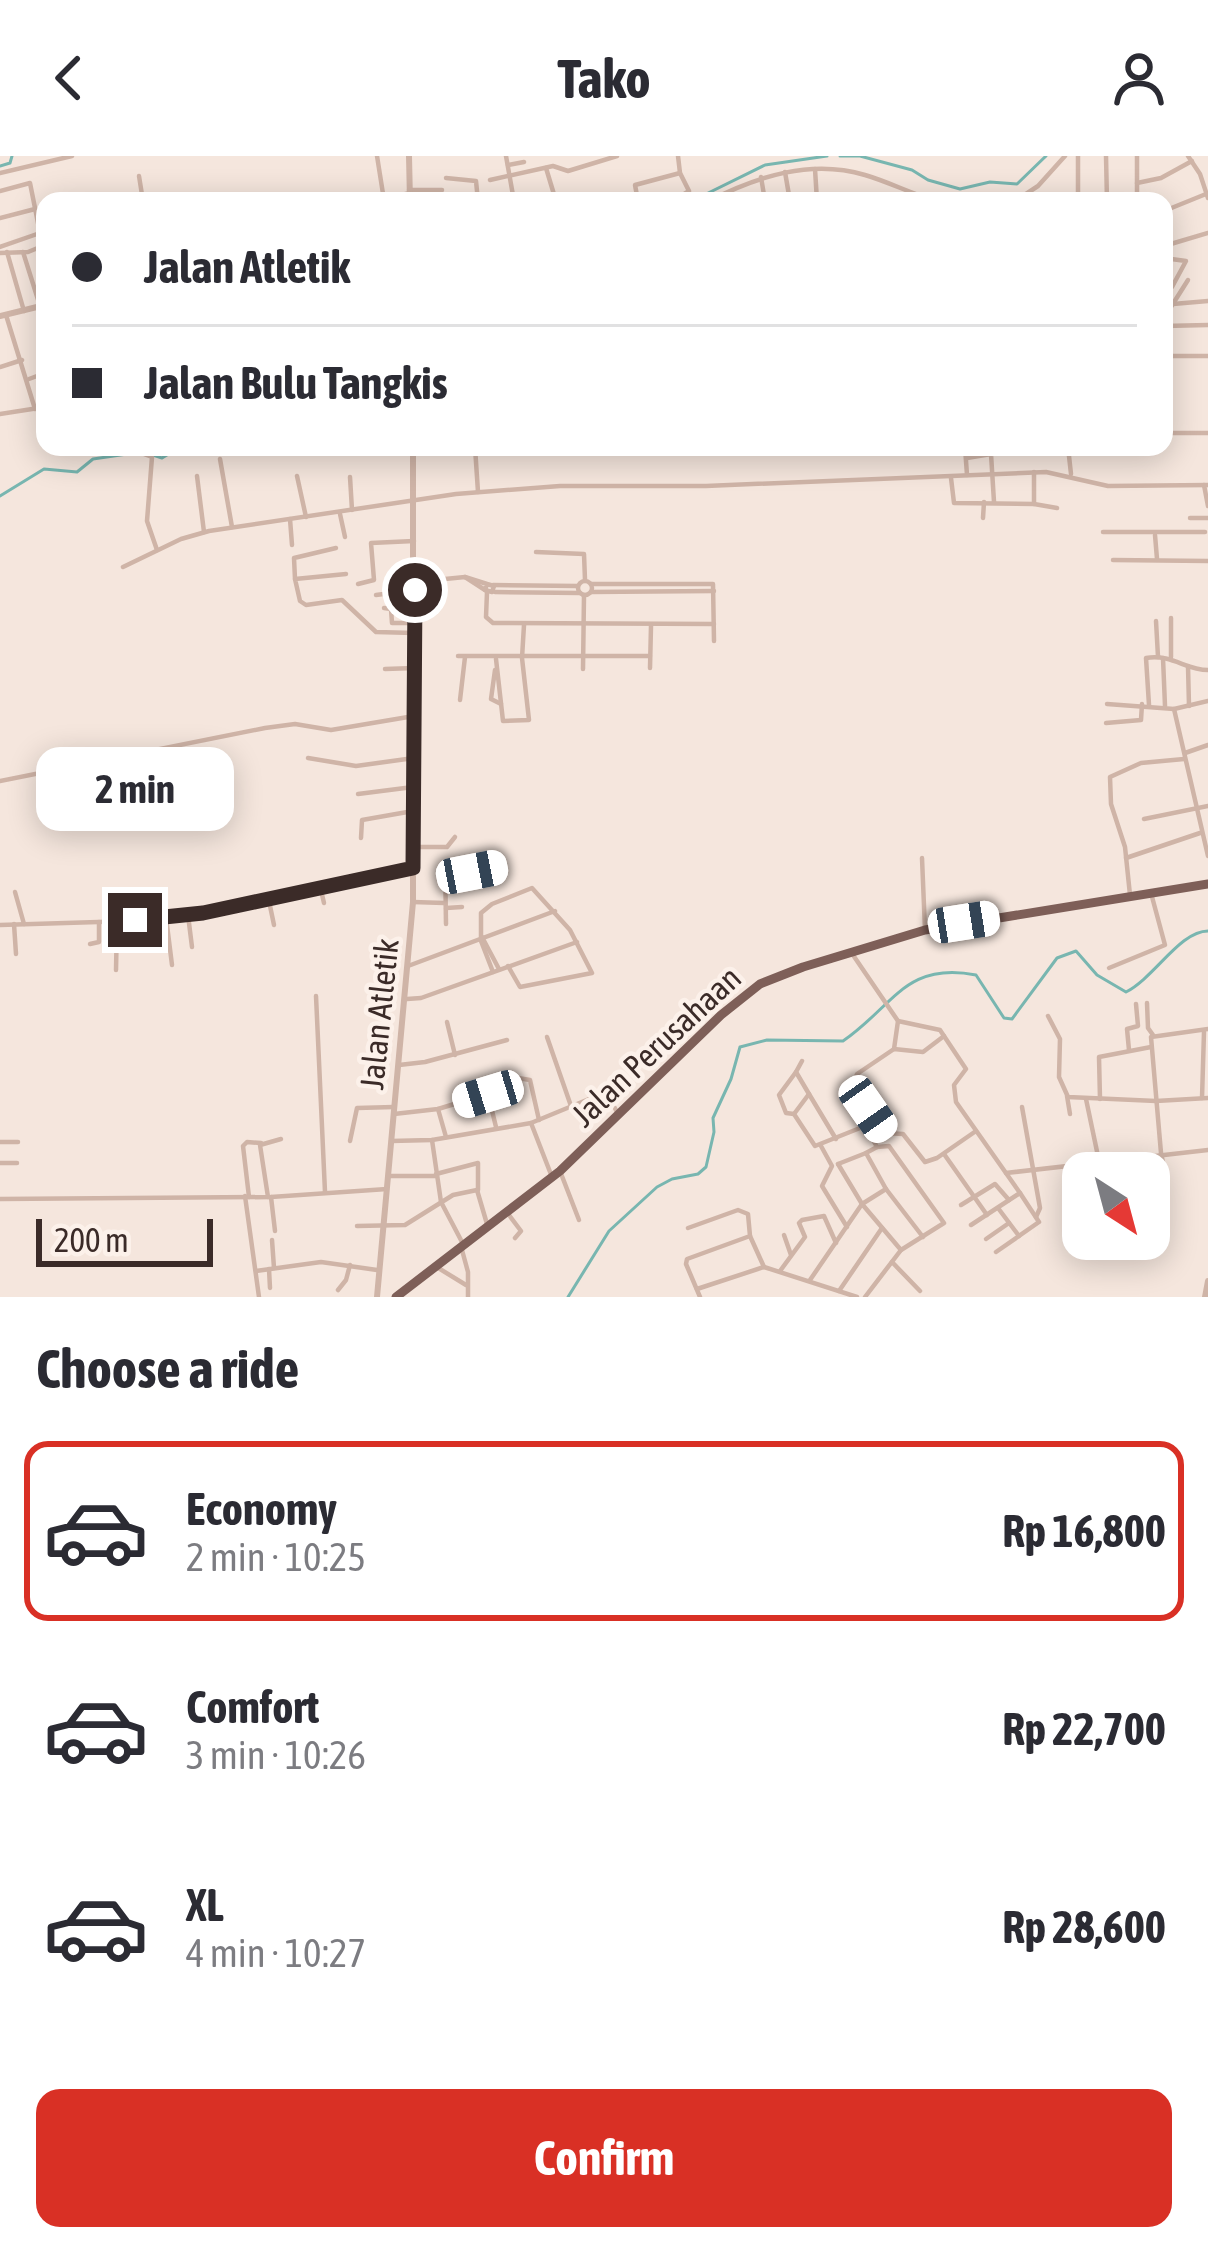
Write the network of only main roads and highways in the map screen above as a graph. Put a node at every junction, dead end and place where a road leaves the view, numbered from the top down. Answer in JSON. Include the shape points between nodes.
{"nodes":[{"id":1,"x":1208,"y":884,"type":"edge"},
{"id":2,"x":396,"y":1297,"type":"edge"}],
"edges":[{"from":1,"to":2,"type":"main road","name":"Jalan Perusahaan","via":[[926,930],[760,984],[556,1174]]}]}
